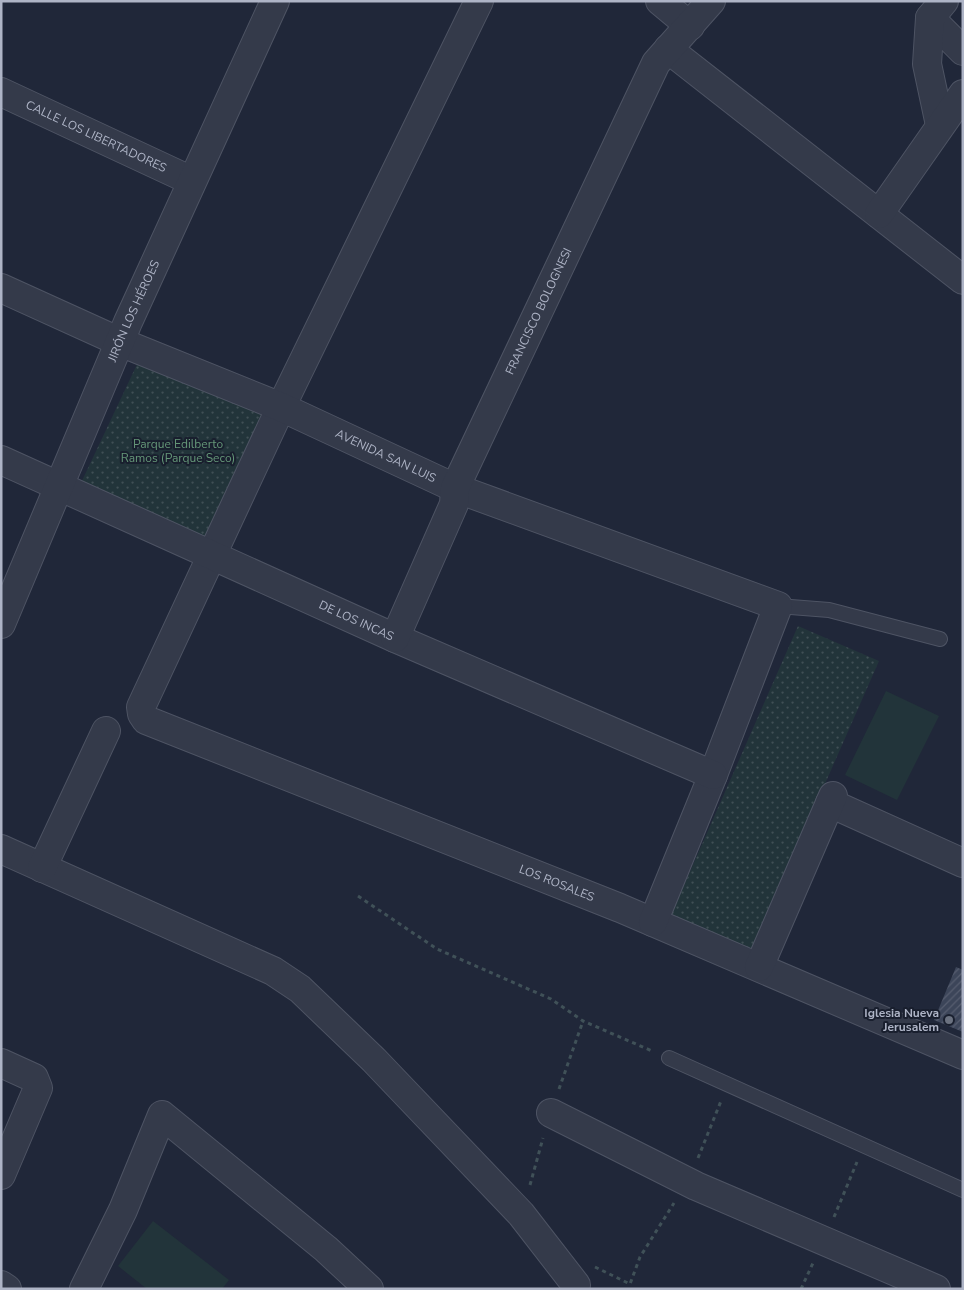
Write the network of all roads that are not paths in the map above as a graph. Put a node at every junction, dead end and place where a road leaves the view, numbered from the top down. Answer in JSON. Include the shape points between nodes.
{"nodes":[{"id":1,"x":275,"y":1,"type":"edge"},
{"id":2,"x":480,"y":1,"type":"edge"},
{"id":3,"x":660,"y":1,"type":"edge"},
{"id":4,"x":711,"y":1,"type":"edge"},
{"id":5,"x":937,"y":10,"type":"edge"},
{"id":6,"x":690,"y":26,"type":"junction"},
{"id":7,"x":668,"y":49,"type":"junction"},
{"id":8,"x":963,"y":51,"type":"edge"},
{"id":9,"x":1,"y":92,"type":"edge"},
{"id":10,"x":963,"y":94,"type":"edge"},
{"id":11,"x":940,"y":125,"type":"junction"},
{"id":12,"x":192,"y":181,"type":"junction"},
{"id":13,"x":879,"y":214,"type":"junction"},
{"id":14,"x":963,"y":280,"type":"edge"},
{"id":15,"x":1,"y":288,"type":"edge"},
{"id":16,"x":120,"y":342,"type":"junction"},
{"id":17,"x":281,"y":407,"type":"junction"},
{"id":18,"x":1,"y":460,"type":"edge"},
{"id":19,"x":60,"y":487,"type":"junction"},
{"id":20,"x":455,"y":488,"type":"junction"},
{"id":21,"x":211,"y":554,"type":"junction"},
{"id":22,"x":778,"y":606,"type":"junction"},
{"id":23,"x":1,"y":624,"type":"edge"},
{"id":24,"x":395,"y":638,"type":"junction"},
{"id":25,"x":940,"y":640,"type":"dead end"},
{"id":26,"x":106,"y":731,"type":"dead end"},
{"id":27,"x":713,"y":775,"type":"junction"},
{"id":28,"x":1,"y":850,"type":"edge"},
{"id":29,"x":963,"y":863,"type":"edge"},
{"id":30,"x":42,"y":868,"type":"junction"},
{"id":31,"x":653,"y":922,"type":"junction"},
{"id":32,"x":759,"y":967,"type":"junction"},
{"id":33,"x":963,"y":1055,"type":"edge"},
{"id":34,"x":669,"y":1058,"type":"road end"},
{"id":35,"x":1,"y":1063,"type":"edge"},
{"id":36,"x":551,"y":1113,"type":"dead end"},
{"id":37,"x":1,"y":1175,"type":"edge"},
{"id":38,"x":963,"y":1190,"type":"edge"},
{"id":39,"x":571,"y":1282,"type":"edge"},
{"id":40,"x":1,"y":1285,"type":"edge"},
{"id":41,"x":7,"y":1289,"type":"edge"},
{"id":42,"x":84,"y":1289,"type":"edge"},
{"id":43,"x":369,"y":1289,"type":"edge"},
{"id":44,"x":936,"y":1289,"type":"edge"}],
"edges":[{"from":1,"to":12,"type":"street","name":"JIRÓN LOS HÉROES"},
{"from":2,"to":17,"type":"street"},
{"from":3,"to":6,"type":"street"},
{"from":4,"to":6,"type":"street","name":"FRANCISCO BOLOGNESI"},
{"from":5,"to":8,"type":"street"},
{"from":5,"to":11,"type":"street","via":[[927,64]]},
{"from":6,"to":7,"type":"street","name":"FRANCISCO BOLOGNESI"},
{"from":7,"to":13,"type":"street"},
{"from":7,"to":20,"type":"street","name":"FRANCISCO BOLOGNESI","via":[[656,63]]},
{"from":9,"to":12,"type":"street","name":"CALLE LOS LIBERTADORES"},
{"from":10,"to":11,"type":"street"},
{"from":11,"to":13,"type":"street"},
{"from":12,"to":16,"type":"street","name":"JIRÓN LOS HÉROES"},
{"from":13,"to":14,"type":"street"},
{"from":15,"to":16,"type":"street","name":"AVENIDA SAN LUIS"},
{"from":16,"to":17,"type":"street","name":"AVENIDA SAN LUIS"},
{"from":16,"to":19,"type":"street","name":"JIRÓN LOS HÉROES"},
{"from":17,"to":20,"type":"street","name":"AVENIDA SAN LUIS"},
{"from":17,"to":21,"type":"street"},
{"from":18,"to":19,"type":"street","name":"DE LOS INCAS"},
{"from":19,"to":21,"type":"street","name":"DE LOS INCAS"},
{"from":19,"to":23,"type":"street","name":"JIRÓN LOS HÉROES"},
{"from":20,"to":22,"type":"street","name":"AVENIDA SAN LUIS"},
{"from":20,"to":24,"type":"street","name":"FRANCISCO BOLOGNESI","via":[[454,504]]},
{"from":21,"to":24,"type":"street","name":"DE LOS INCAS"},
{"from":21,"to":31,"type":"street","name":"LOS ROSALES","via":[[141,707],[146,720]]},
{"from":22,"to":25,"type":"lane","via":[[829,610]]},
{"from":22,"to":27,"type":"street"},
{"from":24,"to":27,"type":"street","name":"DE LOS INCAS"},
{"from":26,"to":30,"type":"street"},
{"from":27,"to":31,"type":"street"},
{"from":28,"to":30,"type":"street"},
{"from":29,"to":32,"type":"street","via":[[831,800]]},
{"from":30,"to":39,"type":"street","via":[[273,971],[300,989],[374,1060],[521,1214]]},
{"from":31,"to":32,"type":"street","name":"LOS ROSALES"},
{"from":32,"to":33,"type":"street","name":"LOS ROSALES"},
{"from":34,"to":38,"type":"lane"},
{"from":35,"to":37,"type":"street","via":[[34,1078],[38,1094]]},
{"from":36,"to":44,"type":"street","via":[[689,1181]]},
{"from":40,"to":41,"type":"street"},
{"from":42,"to":43,"type":"street","via":[[123,1210],[162,1115],[326,1249]]}]}
